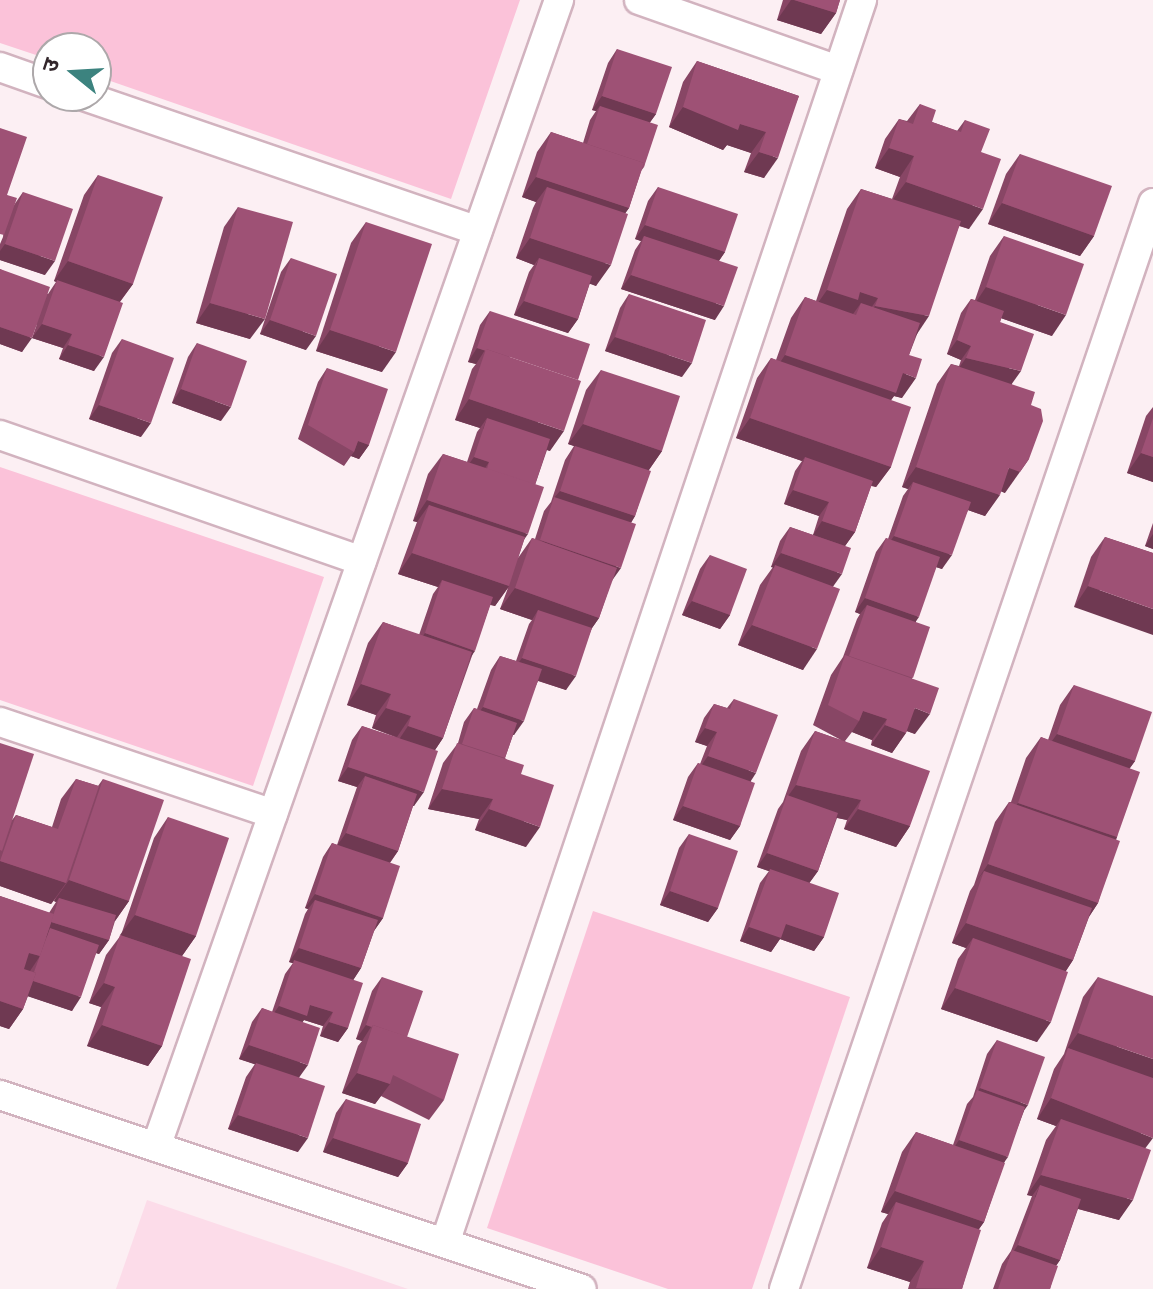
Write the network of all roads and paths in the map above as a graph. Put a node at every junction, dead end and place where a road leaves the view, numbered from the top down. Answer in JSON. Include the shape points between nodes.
{"nodes":[{"id":1,"x":559,"y":0,"type":"edge"},
{"id":2,"x":639,"y":0,"type":"edge"},
{"id":3,"x":862,"y":0,"type":"edge"},
{"id":4,"x":0,"y":67,"type":"edge"},
{"id":5,"x":838,"y":70,"type":"junction"},
{"id":6,"x":32,"y":78,"type":"edge"},
{"id":7,"x":112,"y":106,"type":"edge"},
{"id":8,"x":1153,"y":203,"type":"edge"},
{"id":9,"x":478,"y":231,"type":"junction"},
{"id":10,"x":0,"y":435,"type":"edge"},
{"id":11,"x":362,"y":561,"type":"junction"},
{"id":12,"x":0,"y":722,"type":"edge"},
{"id":13,"x":273,"y":814,"type":"junction"},
{"id":14,"x":0,"y":1095,"type":"edge"},
{"id":15,"x":156,"y":1147,"type":"junction"},
{"id":16,"x":445,"y":1243,"type":"junction"},
{"id":17,"x":582,"y":1289,"type":"edge"},
{"id":18,"x":784,"y":1289,"type":"edge"}],
"edges":[{"from":1,"to":9,"type":"street"},
{"from":2,"to":5,"type":"street"},
{"from":3,"to":5,"type":"street"},
{"from":4,"to":6,"type":"street"},
{"from":5,"to":16,"type":"street"},
{"from":7,"to":9,"type":"street"},
{"from":8,"to":18,"type":"street"},
{"from":9,"to":11,"type":"street"},
{"from":10,"to":11,"type":"street"},
{"from":11,"to":13,"type":"street"},
{"from":12,"to":13,"type":"street"},
{"from":13,"to":15,"type":"street"},
{"from":14,"to":15,"type":"street"},
{"from":15,"to":16,"type":"street"},
{"from":16,"to":17,"type":"street"}]}
